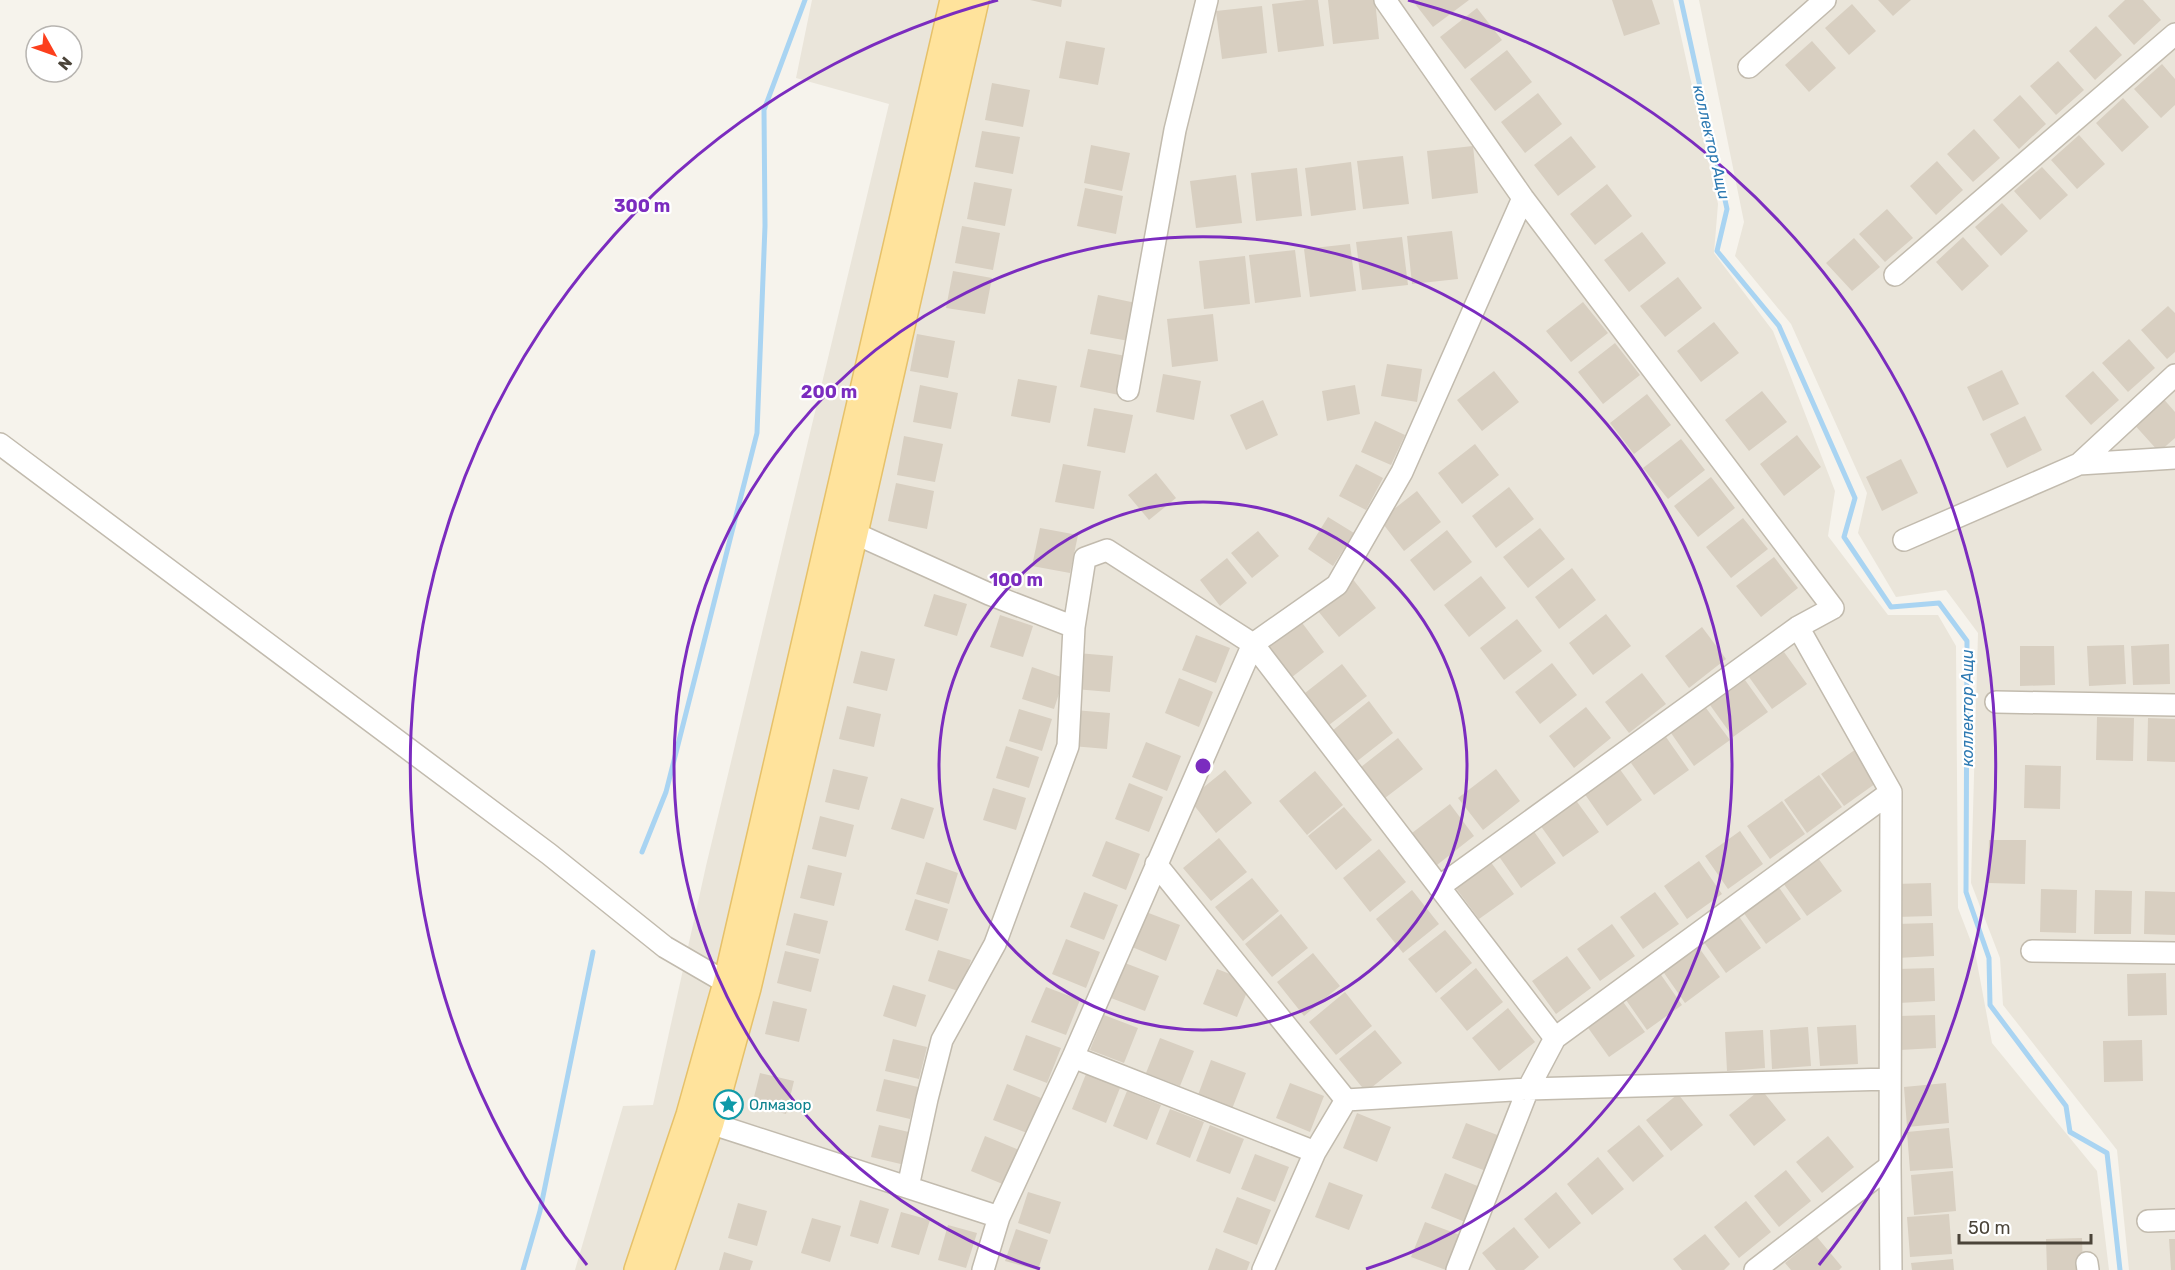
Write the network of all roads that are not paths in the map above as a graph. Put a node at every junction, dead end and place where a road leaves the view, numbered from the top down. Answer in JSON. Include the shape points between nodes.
{"nodes":[{"id":1,"x":954,"y":0,"type":"edge"},
{"id":2,"x":975,"y":0,"type":"edge"},
{"id":3,"x":1207,"y":0,"type":"edge"},
{"id":4,"x":1385,"y":0,"type":"edge"},
{"id":5,"x":1825,"y":0,"type":"edge"},
{"id":6,"x":2175,"y":34,"type":"edge"},
{"id":7,"x":1749,"y":67,"type":"dead end"},
{"id":8,"x":1523,"y":198,"type":"junction"},
{"id":9,"x":1895,"y":275,"type":"dead end"},
{"id":10,"x":2175,"y":375,"type":"edge"},
{"id":11,"x":1128,"y":390,"type":"dead end"},
{"id":12,"x":0,"y":444,"type":"edge"},
{"id":13,"x":2175,"y":458,"type":"edge"},
{"id":14,"x":2079,"y":464,"type":"junction"},
{"id":15,"x":854,"y":533,"type":"junction"},
{"id":16,"x":1904,"y":540,"type":"dead end"},
{"id":17,"x":1074,"y":627,"type":"junction"},
{"id":18,"x":1798,"y":627,"type":"junction"},
{"id":19,"x":1253,"y":644,"type":"junction"},
{"id":20,"x":1996,"y":702,"type":"dead end"},
{"id":21,"x":2175,"y":705,"type":"edge"},
{"id":22,"x":1891,"y":792,"type":"junction"},
{"id":23,"x":1156,"y":864,"type":"junction"},
{"id":24,"x":1439,"y":887,"type":"junction"},
{"id":25,"x":2032,"y":951,"type":"dead end"},
{"id":26,"x":2175,"y":953,"type":"edge"},
{"id":27,"x":726,"y":983,"type":"junction"},
{"id":28,"x":1555,"y":1038,"type":"junction"},
{"id":29,"x":1072,"y":1057,"type":"junction"},
{"id":30,"x":1890,"y":1079,"type":"junction"},
{"id":31,"x":1528,"y":1089,"type":"junction"},
{"id":32,"x":1346,"y":1100,"type":"junction"},
{"id":33,"x":710,"y":1123,"type":"junction"},
{"id":34,"x":1315,"y":1152,"type":"junction"},
{"id":35,"x":1890,"y":1166,"type":"junction"},
{"id":36,"x":908,"y":1187,"type":"junction"},
{"id":37,"x":999,"y":1217,"type":"junction"},
{"id":38,"x":2175,"y":1220,"type":"edge"},
{"id":39,"x":2148,"y":1221,"type":"dead end"},
{"id":40,"x":638,"y":1270,"type":"edge"},
{"id":41,"x":660,"y":1270,"type":"edge"},
{"id":42,"x":983,"y":1270,"type":"edge"},
{"id":43,"x":1263,"y":1270,"type":"edge"},
{"id":44,"x":1456,"y":1270,"type":"edge"},
{"id":45,"x":1755,"y":1270,"type":"edge"},
{"id":46,"x":1891,"y":1270,"type":"edge"}],
"edges":[{"from":1,"to":27,"type":"main road"},
{"from":2,"to":15,"type":"main road"},
{"from":3,"to":11,"type":"street","via":[[1175,130]]},
{"from":4,"to":8,"type":"street"},
{"from":5,"to":7,"type":"street"},
{"from":6,"to":9,"type":"street"},
{"from":8,"to":18,"type":"street","via":[[1833,608]]},
{"from":8,"to":19,"type":"street","via":[[1402,472],[1337,585]]},
{"from":10,"to":14,"type":"street"},
{"from":12,"to":27,"type":"street","via":[[549,854],[665,947]]},
{"from":13,"to":14,"type":"street"},
{"from":14,"to":16,"type":"street"},
{"from":15,"to":17,"type":"street","via":[[989,594]]},
{"from":15,"to":33,"type":"main road","via":[[747,988]]},
{"from":17,"to":19,"type":"street","via":[[1085,558],[1107,550]]},
{"from":17,"to":36,"type":"street","via":[[1068,746],[995,944],[942,1040]]},
{"from":18,"to":22,"type":"street"},
{"from":18,"to":24,"type":"street"},
{"from":19,"to":23,"type":"street"},
{"from":19,"to":24,"type":"street"},
{"from":20,"to":21,"type":"street"},
{"from":22,"to":28,"type":"street"},
{"from":22,"to":30,"type":"street"},
{"from":23,"to":29,"type":"street"},
{"from":23,"to":32,"type":"street"},
{"from":24,"to":28,"type":"street"},
{"from":25,"to":26,"type":"street"},
{"from":27,"to":40,"type":"main road","via":[[690,1115]]},
{"from":28,"to":31,"type":"street"},
{"from":29,"to":34,"type":"street"},
{"from":29,"to":37,"type":"street"},
{"from":30,"to":31,"type":"street"},
{"from":30,"to":35,"type":"street"},
{"from":31,"to":32,"type":"street"},
{"from":31,"to":44,"type":"street"},
{"from":32,"to":34,"type":"street"},
{"from":33,"to":36,"type":"street"},
{"from":33,"to":41,"type":"main road"},
{"from":34,"to":43,"type":"street"},
{"from":35,"to":45,"type":"street"},
{"from":35,"to":46,"type":"street"},
{"from":36,"to":37,"type":"street"},
{"from":37,"to":42,"type":"street"},
{"from":38,"to":39,"type":"street"}]}
